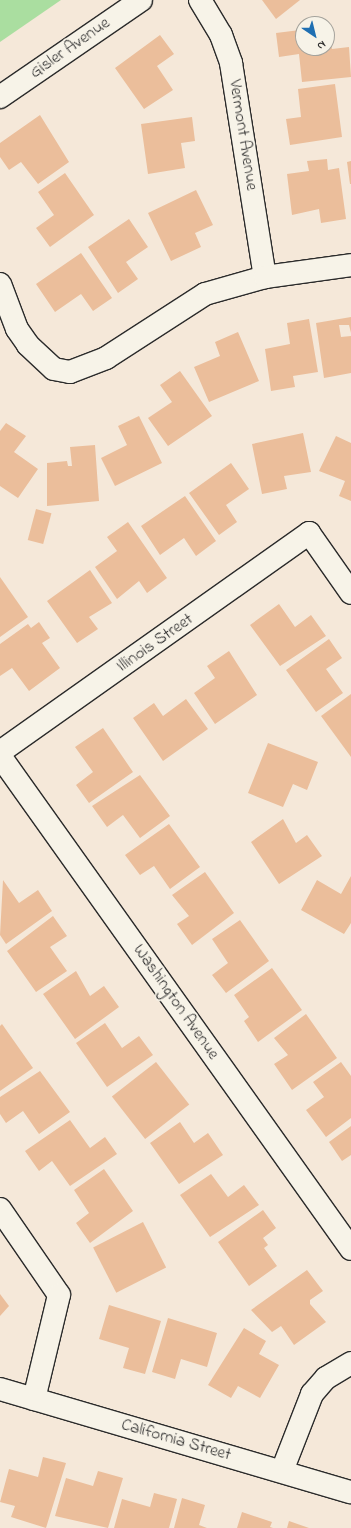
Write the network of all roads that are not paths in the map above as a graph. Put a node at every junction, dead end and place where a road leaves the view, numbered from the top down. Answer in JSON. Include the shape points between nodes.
{"nodes":[{"id":1,"x":141,"y":0,"type":"edge"},
{"id":2,"x":200,"y":0,"type":"edge"},
{"id":3,"x":0,"y":97,"type":"edge"},
{"id":4,"x":351,"y":265,"type":"edge"},
{"id":5,"x":265,"y":277,"type":"junction"},
{"id":6,"x":0,"y":284,"type":"edge"},
{"id":7,"x":351,"y":593,"type":"edge"},
{"id":8,"x":0,"y":752,"type":"edge"},
{"id":9,"x":0,"y":756,"type":"edge"},
{"id":10,"x":0,"y":1209,"type":"edge"},
{"id":11,"x":351,"y":1249,"type":"edge"},
{"id":12,"x":351,"y":1363,"type":"edge"},
{"id":13,"x":0,"y":1389,"type":"edge"},
{"id":14,"x":34,"y":1399,"type":"junction"},
{"id":15,"x":282,"y":1471,"type":"junction"},
{"id":16,"x":351,"y":1492,"type":"edge"}],
"edges":[{"from":1,"to":3,"type":"street","name":"Gisler Avenue"},
{"from":2,"to":5,"type":"street","name":"Vermont Avenue","via":[[221,35],[231,63]]},
{"from":4,"to":5,"type":"street"},
{"from":5,"to":6,"type":"street","via":[[224,287],[186,303],[106,358],[70,372],[54,369],[28,345],[17,329]]},
{"from":7,"to":8,"type":"street","name":"Illinois Street","via":[[309,533]]},
{"from":9,"to":11,"type":"street","name":"Washington Avenue"},
{"from":10,"to":14,"type":"street","via":[[60,1295]]},
{"from":12,"to":15,"type":"street","via":[[326,1378],[312,1394]]},
{"from":13,"to":14,"type":"street","name":"California Street"},
{"from":14,"to":15,"type":"street","name":"California Street"},
{"from":15,"to":16,"type":"street","name":"California Street"}]}
